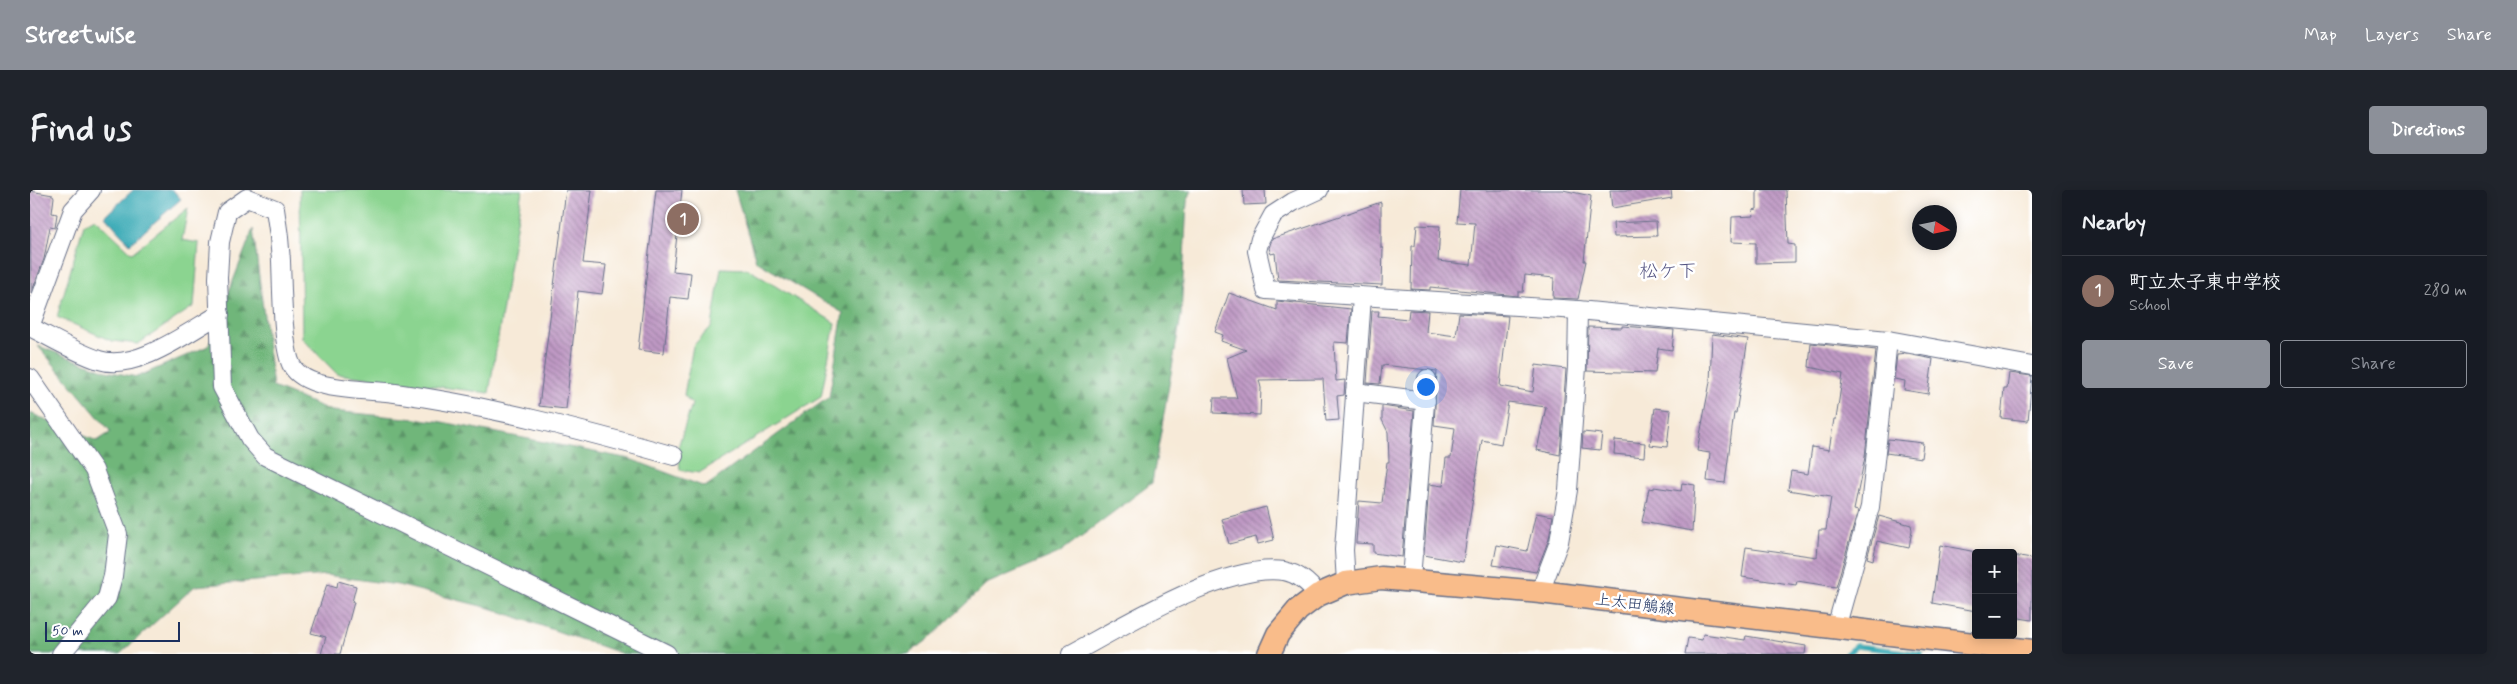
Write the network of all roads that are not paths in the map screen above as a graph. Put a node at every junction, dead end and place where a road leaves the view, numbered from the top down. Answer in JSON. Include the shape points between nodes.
{"nodes":[{"id":1,"x":91,"y":190,"type":"edge"},
{"id":2,"x":1319,"y":190,"type":"edge"},
{"id":3,"x":245,"y":194,"type":"edge"},
{"id":4,"x":1362,"y":297,"type":"junction"},
{"id":5,"x":1578,"y":310,"type":"junction"},
{"id":6,"x":220,"y":314,"type":"junction"},
{"id":7,"x":30,"y":327,"type":"edge"},
{"id":8,"x":1888,"y":340,"type":"junction"},
{"id":9,"x":2032,"y":366,"type":"edge"},
{"id":10,"x":30,"y":378,"type":"edge"},
{"id":11,"x":1427,"y":380,"type":"dead end"},
{"id":12,"x":1355,"y":392,"type":"junction"},
{"id":13,"x":1426,"y":401,"type":"junction"},
{"id":14,"x":674,"y":456,"type":"dead end"},
{"id":15,"x":1412,"y":579,"type":"junction"},
{"id":16,"x":1346,"y":583,"type":"junction"},
{"id":17,"x":1540,"y":592,"type":"junction"},
{"id":18,"x":1318,"y":595,"type":"junction"},
{"id":19,"x":1836,"y":628,"type":"junction"},
{"id":20,"x":2032,"y":650,"type":"edge"},
{"id":21,"x":61,"y":654,"type":"edge"},
{"id":22,"x":667,"y":654,"type":"edge"},
{"id":23,"x":1072,"y":654,"type":"edge"},
{"id":24,"x":1269,"y":654,"type":"edge"}],
"edges":[{"from":1,"to":7,"type":"street","via":[[73,210]]},
{"from":2,"to":4,"type":"street","via":[[1273,215],[1264,231],[1258,251],[1266,290]]},
{"from":3,"to":6,"type":"street","via":[[227,212],[220,242]]},
{"from":3,"to":14,"type":"street","via":[[275,209],[287,343],[292,366],[306,380],[325,386],[418,396],[525,415]]},
{"from":4,"to":5,"type":"street"},
{"from":4,"to":12,"type":"street"},
{"from":5,"to":8,"type":"street"},
{"from":5,"to":17,"type":"street","via":[[1568,490],[1559,542]]},
{"from":6,"to":7,"type":"street","via":[[141,358],[124,363],[100,360]]},
{"from":6,"to":22,"type":"street","via":[[222,387],[250,439],[265,456]]},
{"from":8,"to":9,"type":"street"},
{"from":8,"to":19,"type":"street","via":[[1870,507]]},
{"from":10,"to":21,"type":"street","via":[[94,470],[118,534],[107,598]]},
{"from":11,"to":13,"type":"street"},
{"from":12,"to":13,"type":"street"},
{"from":12,"to":16,"type":"street","via":[[1344,550]]},
{"from":13,"to":15,"type":"street"},
{"from":15,"to":16,"type":"main road","name":"上太田鵤線","via":[[1381,578]]},
{"from":15,"to":17,"type":"main road","name":"上太田鵤線"},
{"from":16,"to":18,"type":"main road","name":"上太田鵤線"},
{"from":17,"to":19,"type":"main road","name":"上太田鵤線"},
{"from":18,"to":23,"type":"street","via":[[1310,584],[1284,571],[1250,573],[1203,586]]},
{"from":18,"to":24,"type":"main road","name":"上太田鵤線","via":[[1298,610],[1278,634]]},
{"from":19,"to":20,"type":"main road","name":"上太田鵤線"}]}
